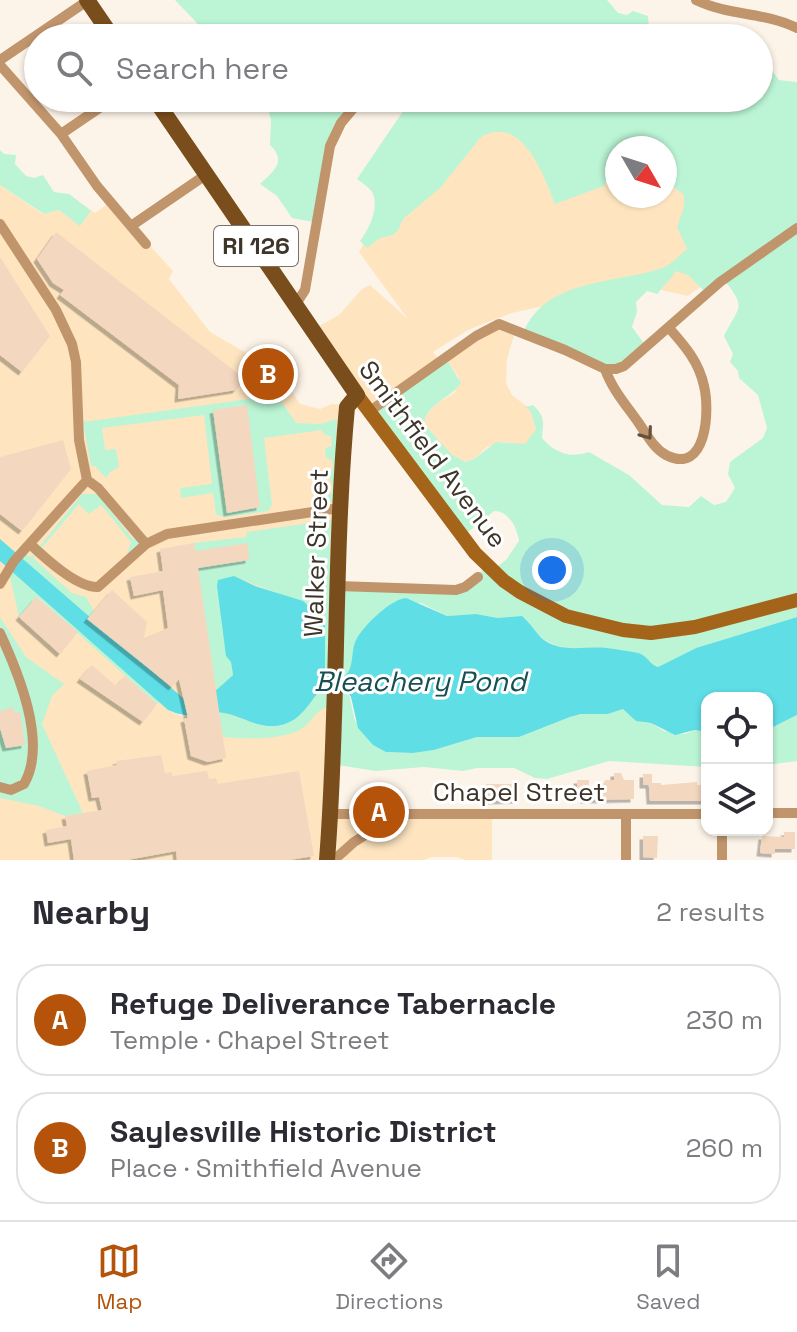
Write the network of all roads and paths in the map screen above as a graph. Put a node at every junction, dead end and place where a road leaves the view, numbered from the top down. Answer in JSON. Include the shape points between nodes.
{"nodes":[{"id":1,"x":87,"y":0,"type":"edge"},
{"id":2,"x":696,"y":0,"type":"edge"},
{"id":3,"x":53,"y":24,"type":"edge"},
{"id":4,"x":103,"y":24,"type":"edge"},
{"id":5,"x":797,"y":28,"type":"edge"},
{"id":6,"x":24,"y":45,"type":"edge"},
{"id":7,"x":0,"y":62,"type":"edge"},
{"id":8,"x":24,"y":90,"type":"edge"},
{"id":9,"x":42,"y":112,"type":"edge"},
{"id":10,"x":93,"y":112,"type":"edge"},
{"id":11,"x":164,"y":112,"type":"edge"},
{"id":12,"x":350,"y":112,"type":"edge"},
{"id":13,"x":61,"y":134,"type":"junction"},
{"id":14,"x":207,"y":174,"type":"junction"},
{"id":15,"x":0,"y":224,"type":"edge"},
{"id":16,"x":131,"y":226,"type":"junction"},
{"id":17,"x":797,"y":228,"type":"edge"},
{"id":18,"x":146,"y":244,"type":"dead end"},
{"id":19,"x":296,"y":304,"type":"junction"},
{"id":20,"x":669,"y":328,"type":"junction"},
{"id":21,"x":605,"y":369,"type":"junction"},
{"id":22,"x":357,"y":395,"type":"junction"},
{"id":23,"x":370,"y":411,"type":"junction"},
{"id":24,"x":87,"y":480,"type":"junction"},
{"id":25,"x":339,"y":508,"type":"junction"},
{"id":26,"x":30,"y":544,"type":"junction"},
{"id":27,"x":146,"y":544,"type":"junction"},
{"id":28,"x":478,"y":577,"type":"dead end"},
{"id":29,"x":0,"y":584,"type":"edge"},
{"id":30,"x":338,"y":586,"type":"junction"},
{"id":31,"x":797,"y":600,"type":"edge"},
{"id":32,"x":0,"y":633,"type":"edge"},
{"id":33,"x":0,"y":787,"type":"edge"},
{"id":34,"x":773,"y":813,"type":"edge"},
{"id":35,"x":797,"y":813,"type":"edge"},
{"id":36,"x":331,"y":814,"type":"junction"},
{"id":37,"x":399,"y":814,"type":"junction"},
{"id":38,"x":626,"y":814,"type":"junction"},
{"id":39,"x":701,"y":814,"type":"edge"},
{"id":40,"x":722,"y":836,"type":"edge"},
{"id":41,"x":327,"y":860,"type":"edge"},
{"id":42,"x":334,"y":860,"type":"edge"},
{"id":43,"x":626,"y":860,"type":"edge"},
{"id":44,"x":722,"y":860,"type":"edge"}],
"edges":[{"from":1,"to":3,"type":"street"},
{"from":1,"to":4,"type":"main road"},
{"from":2,"to":5,"type":"street"},
{"from":6,"to":7,"type":"street"},
{"from":7,"to":8,"type":"street"},
{"from":9,"to":13,"type":"street"},
{"from":10,"to":13,"type":"street"},
{"from":11,"to":14,"type":"main road","name":"Smithfield Avenue","number":"RI 126"},
{"from":12,"to":19,"type":"street","via":[[330,146],[305,290]]},
{"from":13,"to":16,"type":"street"},
{"from":14,"to":16,"type":"street"},
{"from":14,"to":19,"type":"main road","name":"Smithfield Avenue","number":"RI 126"},
{"from":15,"to":24,"type":"street","via":[[72,344]]},
{"from":16,"to":18,"type":"street"},
{"from":17,"to":20,"type":"street","via":[[720,282]]},
{"from":19,"to":22,"type":"main road","name":"Smithfield Avenue","number":"RI 126"},
{"from":20,"to":21,"type":"street","via":[[630,362]]},
{"from":21,"to":20,"type":"street","one_way":true,"via":[[657,448],[675,458],[695,452],[706,428],[704,385],[688,350]]},
{"from":21,"to":23,"type":"street","via":[[499,324]]},
{"from":22,"to":23,"type":"main road","name":"Smithfield Avenue","number":"RI 126"},
{"from":22,"to":25,"type":"main road","name":"Walker Street","via":[[347,407]]},
{"from":23,"to":31,"type":"main road","name":"Smithfield Avenue","number":"RI 126","via":[[475,553],[512,587],[566,616],[651,633]]},
{"from":24,"to":26,"type":"street"},
{"from":24,"to":27,"type":"street"},
{"from":25,"to":27,"type":"street","via":[[181,531]]},
{"from":25,"to":30,"type":"main road","name":"Walker Street"},
{"from":26,"to":27,"type":"street","via":[[92,588],[106,583]]},
{"from":26,"to":29,"type":"street"},
{"from":28,"to":30,"type":"street","via":[[456,590]]},
{"from":30,"to":36,"type":"main road","name":"Walker Street"},
{"from":32,"to":33,"type":"street","via":[[23,687],[31,766],[24,784],[11,790]]},
{"from":34,"to":35,"type":"street"},
{"from":36,"to":37,"type":"street","name":"Chapel Street"},
{"from":36,"to":41,"type":"main road","name":"Walker Street"},
{"from":37,"to":38,"type":"street","name":"Chapel Street"},
{"from":37,"to":42,"type":"street"},
{"from":38,"to":39,"type":"street","name":"Chapel Street"},
{"from":38,"to":43,"type":"street"},
{"from":40,"to":44,"type":"street"}]}
